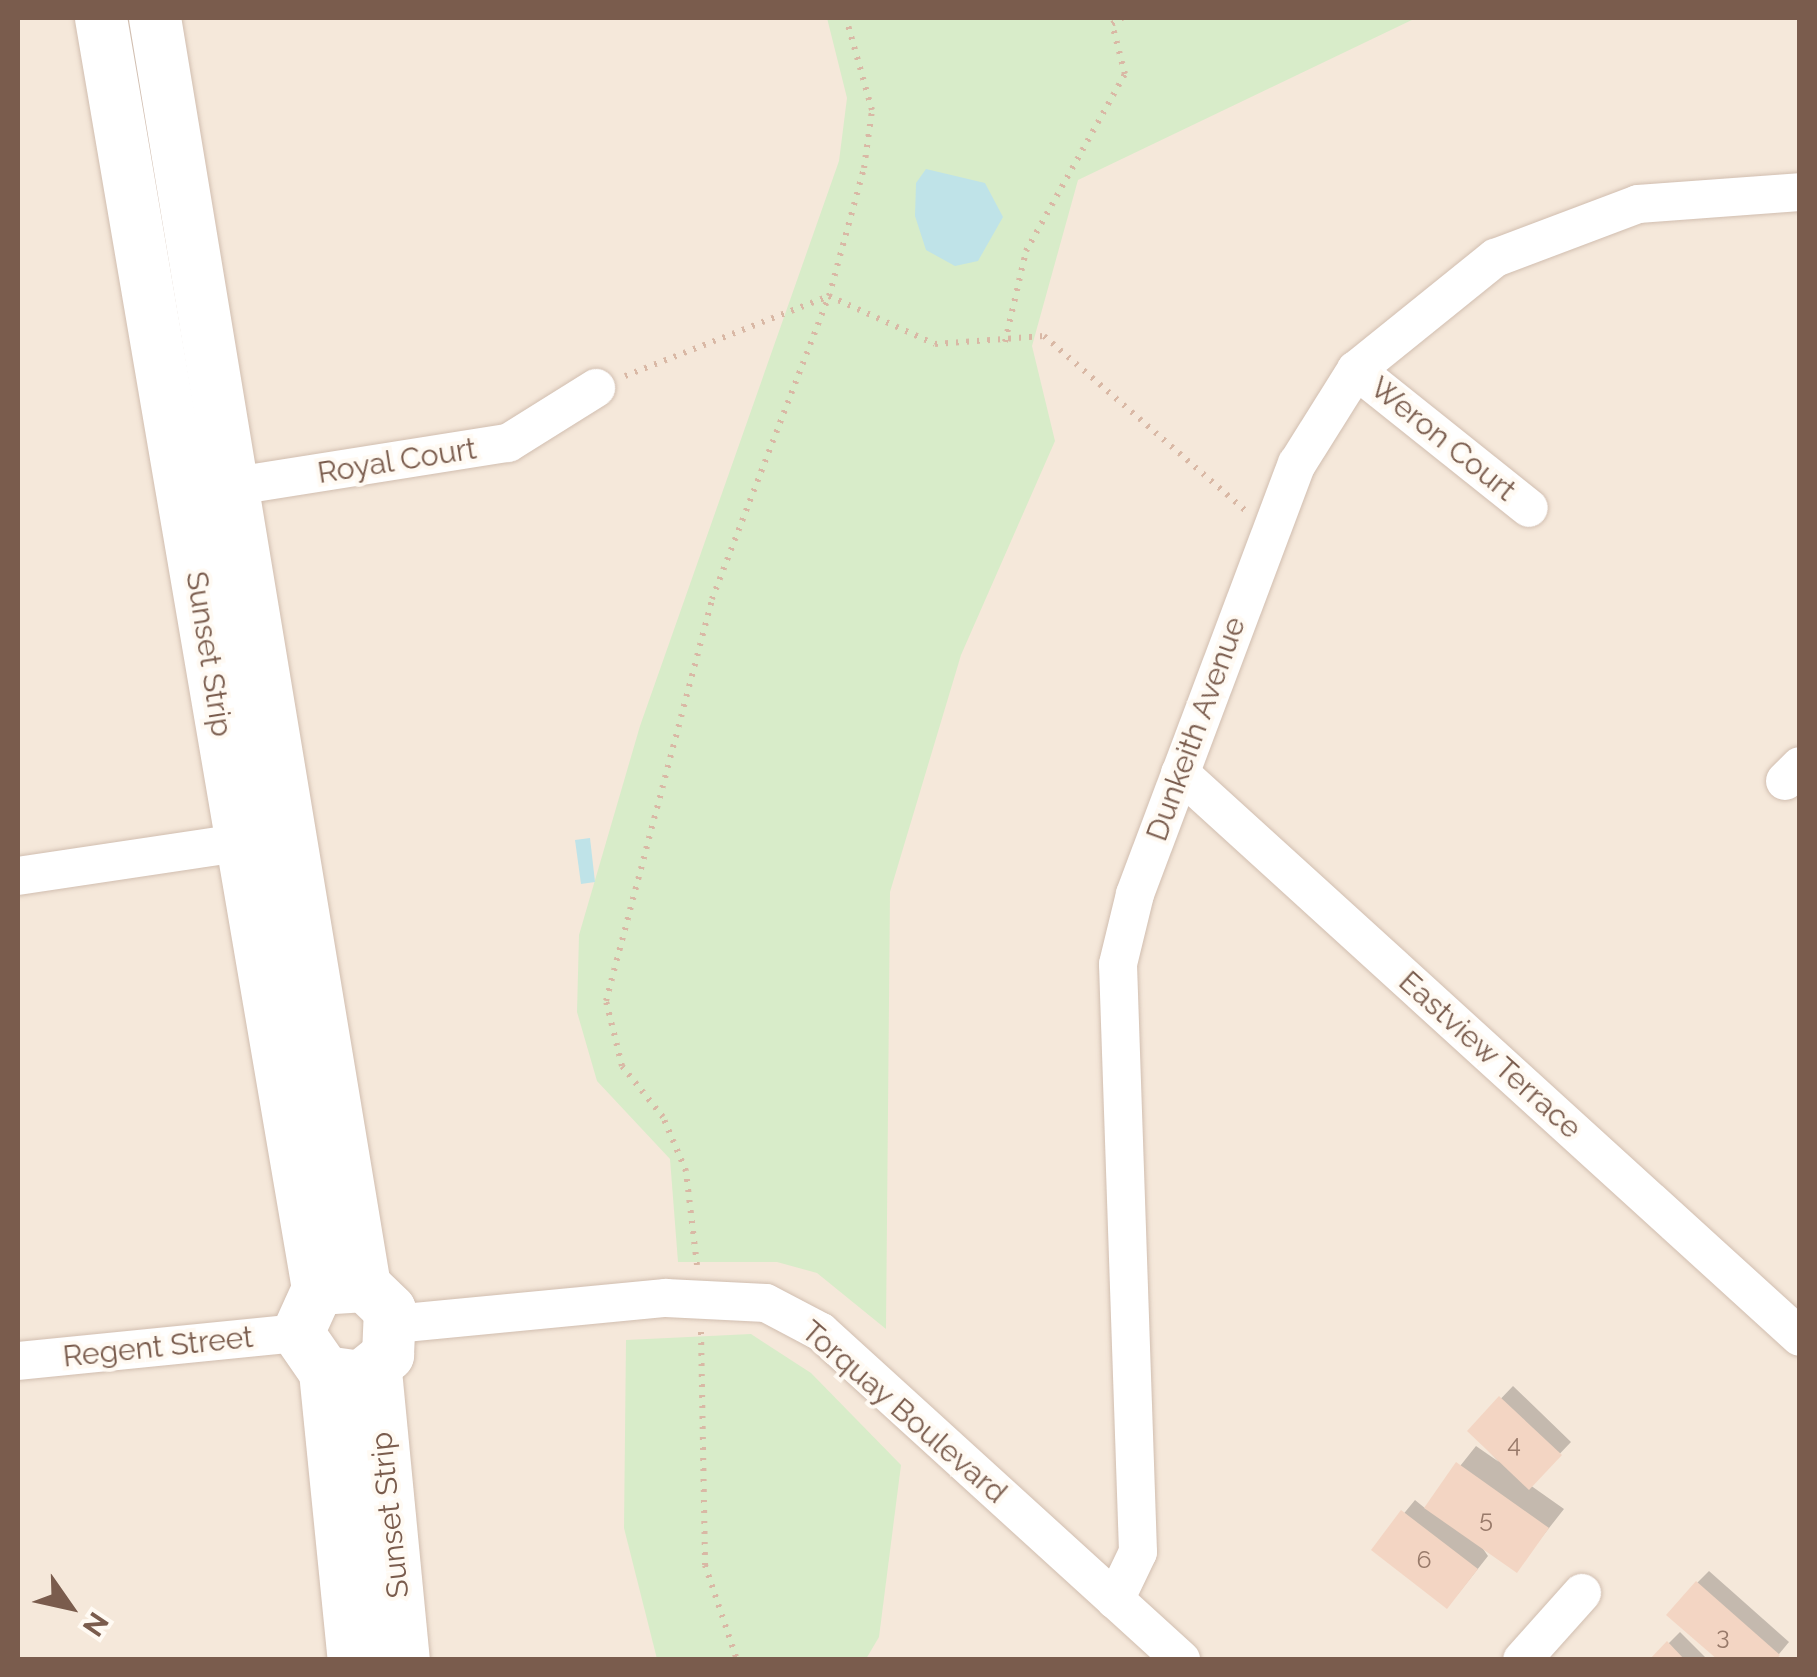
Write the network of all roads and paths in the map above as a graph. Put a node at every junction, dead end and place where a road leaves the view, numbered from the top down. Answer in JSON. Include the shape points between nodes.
{"nodes":[{"id":1,"x":101,"y":18,"type":"edge"},
{"id":2,"x":155,"y":18,"type":"edge"},
{"id":3,"x":846,"y":18,"type":"edge"},
{"id":4,"x":1122,"y":18,"type":"edge"},
{"id":5,"x":1800,"y":192,"type":"edge"},
{"id":6,"x":829,"y":296,"type":"junction"},
{"id":7,"x":1005,"y":342,"type":"junction"},
{"id":8,"x":1356,"y":370,"type":"junction"},
{"id":9,"x":596,"y":388,"type":"joint"},
{"id":10,"x":236,"y":487,"type":"junction"},
{"id":11,"x":183,"y":494,"type":"junction"},
{"id":12,"x":1529,"y":508,"type":"dead end"},
{"id":13,"x":1268,"y":531,"type":"junction"},
{"id":14,"x":1180,"y":773,"type":"junction"},
{"id":15,"x":240,"y":843,"type":"junction"},
{"id":16,"x":18,"y":876,"type":"edge"},
{"id":17,"x":701,"y":1296,"type":"junction"},
{"id":18,"x":346,"y":1329,"type":"junction"},
{"id":19,"x":1800,"y":1338,"type":"edge"},
{"id":20,"x":18,"y":1361,"type":"edge"},
{"id":21,"x":1582,"y":1593,"type":"dead end"},
{"id":22,"x":1115,"y":1600,"type":"junction"},
{"id":23,"x":354,"y":1660,"type":"edge"},
{"id":24,"x":404,"y":1660,"type":"edge"},
{"id":25,"x":736,"y":1660,"type":"edge"},
{"id":26,"x":1181,"y":1660,"type":"edge"},
{"id":27,"x":1522,"y":1660,"type":"edge"}],
"edges":[{"from":1,"to":11,"type":"street","name":"Sunset Strip"},
{"from":2,"to":10,"type":"street","name":"Sunset Strip"},
{"from":3,"to":6,"type":"path","via":[[872,110]]},
{"from":4,"to":7,"type":"path","via":[[1112,24],[1124,74],[1026,251]]},
{"from":5,"to":8,"type":"street","name":"Dunkeith Avenue","via":[[1696,193],[1555,230],[1450,287]]},
{"from":6,"to":7,"type":"path","via":[[935,344]]},
{"from":6,"to":9,"type":"path"},
{"from":6,"to":17,"type":"path","via":[[712,599],[606,1001],[622,1066],[662,1117],[686,1171]]},
{"from":7,"to":13,"type":"path","via":[[1044,336],[1073,352]]},
{"from":8,"to":12,"type":"street","name":"Weron Court"},
{"from":8,"to":13,"type":"street","name":"Dunkeith Avenue","via":[[1296,464]]},
{"from":9,"to":10,"type":"street","name":"Royal Court","via":[[508,443]]},
{"from":10,"to":11,"type":"street","name":"Royal Court"},
{"from":10,"to":18,"type":"street","name":"Sunset Strip"},
{"from":11,"to":15,"type":"street","name":"Sunset Strip"},
{"from":13,"to":14,"type":"street","name":"Dunkeith Avenue"},
{"from":14,"to":19,"type":"street","name":"Eastview Terrace"},
{"from":14,"to":22,"type":"street","name":"Dunkeith Avenue","via":[[1118,964],[1138,1552]]},
{"from":15,"to":16,"type":"street"},
{"from":15,"to":18,"type":"street","name":"Sunset Strip"},
{"from":17,"to":18,"type":"street","name":"Torquay Boulevard"},
{"from":17,"to":22,"type":"street","name":"Torquay Boulevard","via":[[766,1303],[821,1332]]},
{"from":17,"to":25,"type":"path","via":[[704,1565]]},
{"from":18,"to":20,"type":"street","name":"Regent Street"},
{"from":18,"to":23,"type":"street","name":"Sunset Strip"},
{"from":18,"to":24,"type":"street","name":"Sunset Strip"},
{"from":21,"to":27,"type":"street"},
{"from":22,"to":26,"type":"street","name":"Torquay Boulevard"}]}
